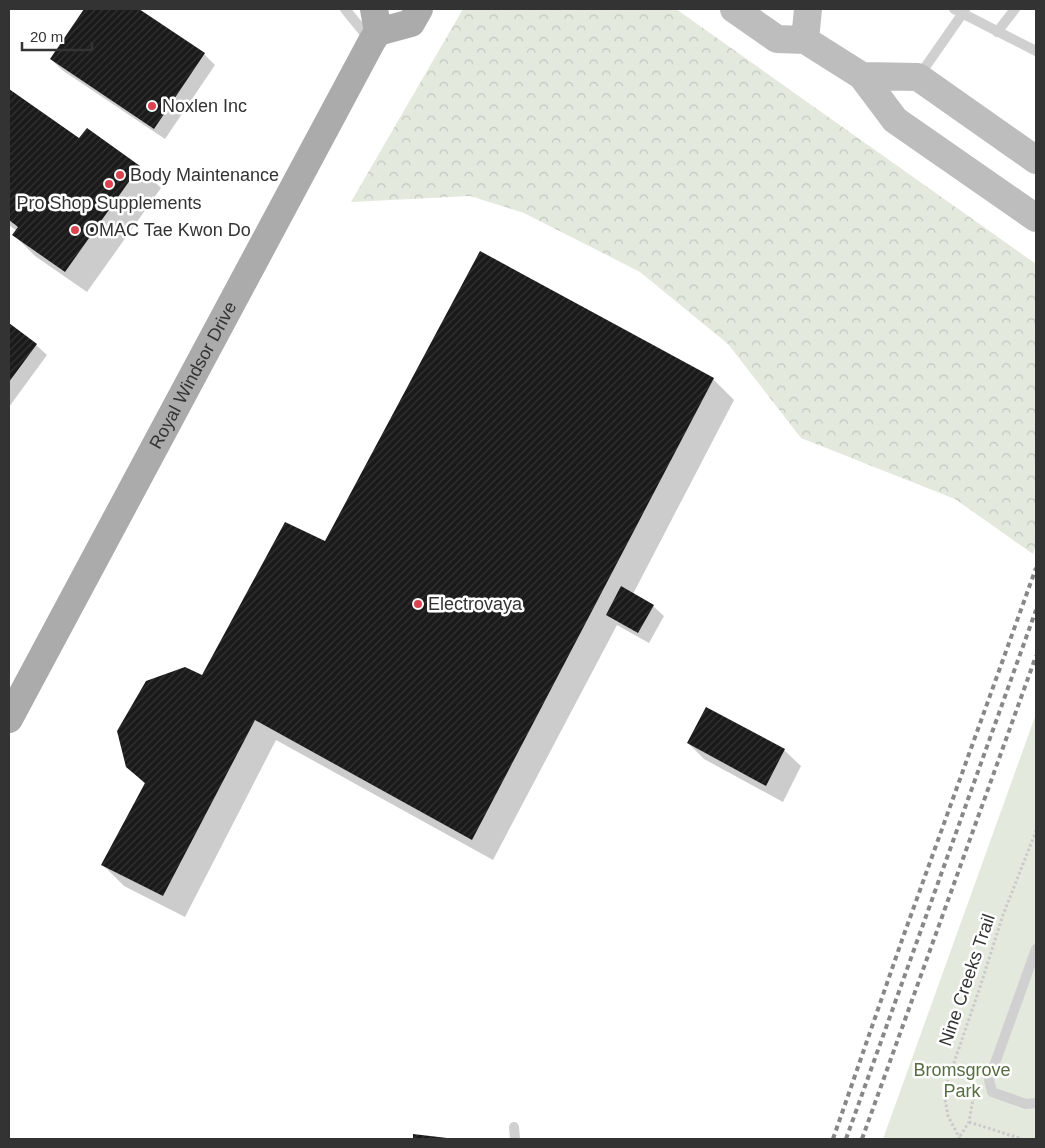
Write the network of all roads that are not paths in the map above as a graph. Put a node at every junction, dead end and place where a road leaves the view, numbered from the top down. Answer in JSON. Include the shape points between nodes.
{"nodes":[{"id":1,"x":344,"y":9,"type":"edge"},
{"id":2,"x":734,"y":9,"type":"edge"},
{"id":3,"x":808,"y":9,"type":"edge"},
{"id":4,"x":1015,"y":9,"type":"edge"},
{"id":5,"x":420,"y":10,"type":"edge"},
{"id":6,"x":961,"y":10,"type":"edge"},
{"id":7,"x":374,"y":27,"type":"edge"},
{"id":8,"x":997,"y":32,"type":"junction"},
{"id":9,"x":805,"y":40,"type":"junction"},
{"id":10,"x":1036,"y":51,"type":"edge"},
{"id":11,"x":862,"y":76,"type":"junction"},
{"id":12,"x":918,"y":78,"type":"junction"},
{"id":13,"x":1036,"y":160,"type":"edge"},
{"id":14,"x":1036,"y":218,"type":"edge"},
{"id":15,"x":9,"y":719,"type":"edge"},
{"id":16,"x":1036,"y":949,"type":"edge"},
{"id":17,"x":1036,"y":1103,"type":"edge"},
{"id":18,"x":514,"y":1127,"type":"dead end"},
{"id":19,"x":515,"y":1139,"type":"edge"}],
"edges":[{"from":1,"to":7,"type":"lane"},
{"from":2,"to":9,"type":"main road","via":[[777,39]]},
{"from":3,"to":9,"type":"main road"},
{"from":4,"to":8,"type":"lane"},
{"from":5,"to":7,"type":"main road","via":[[411,24]]},
{"from":6,"to":8,"type":"lane"},
{"from":6,"to":12,"type":"lane"},
{"from":7,"to":15,"type":"main road","name":"Royal Windsor Drive"},
{"from":8,"to":10,"type":"lane"},
{"from":9,"to":11,"type":"main road"},
{"from":11,"to":12,"type":"main road"},
{"from":11,"to":14,"type":"main road","via":[[895,120]]},
{"from":12,"to":13,"type":"main road"},
{"from":16,"to":17,"type":"lane","via":[[989,1080],[992,1092],[1026,1104]]},
{"from":18,"to":19,"type":"lane"}]}
